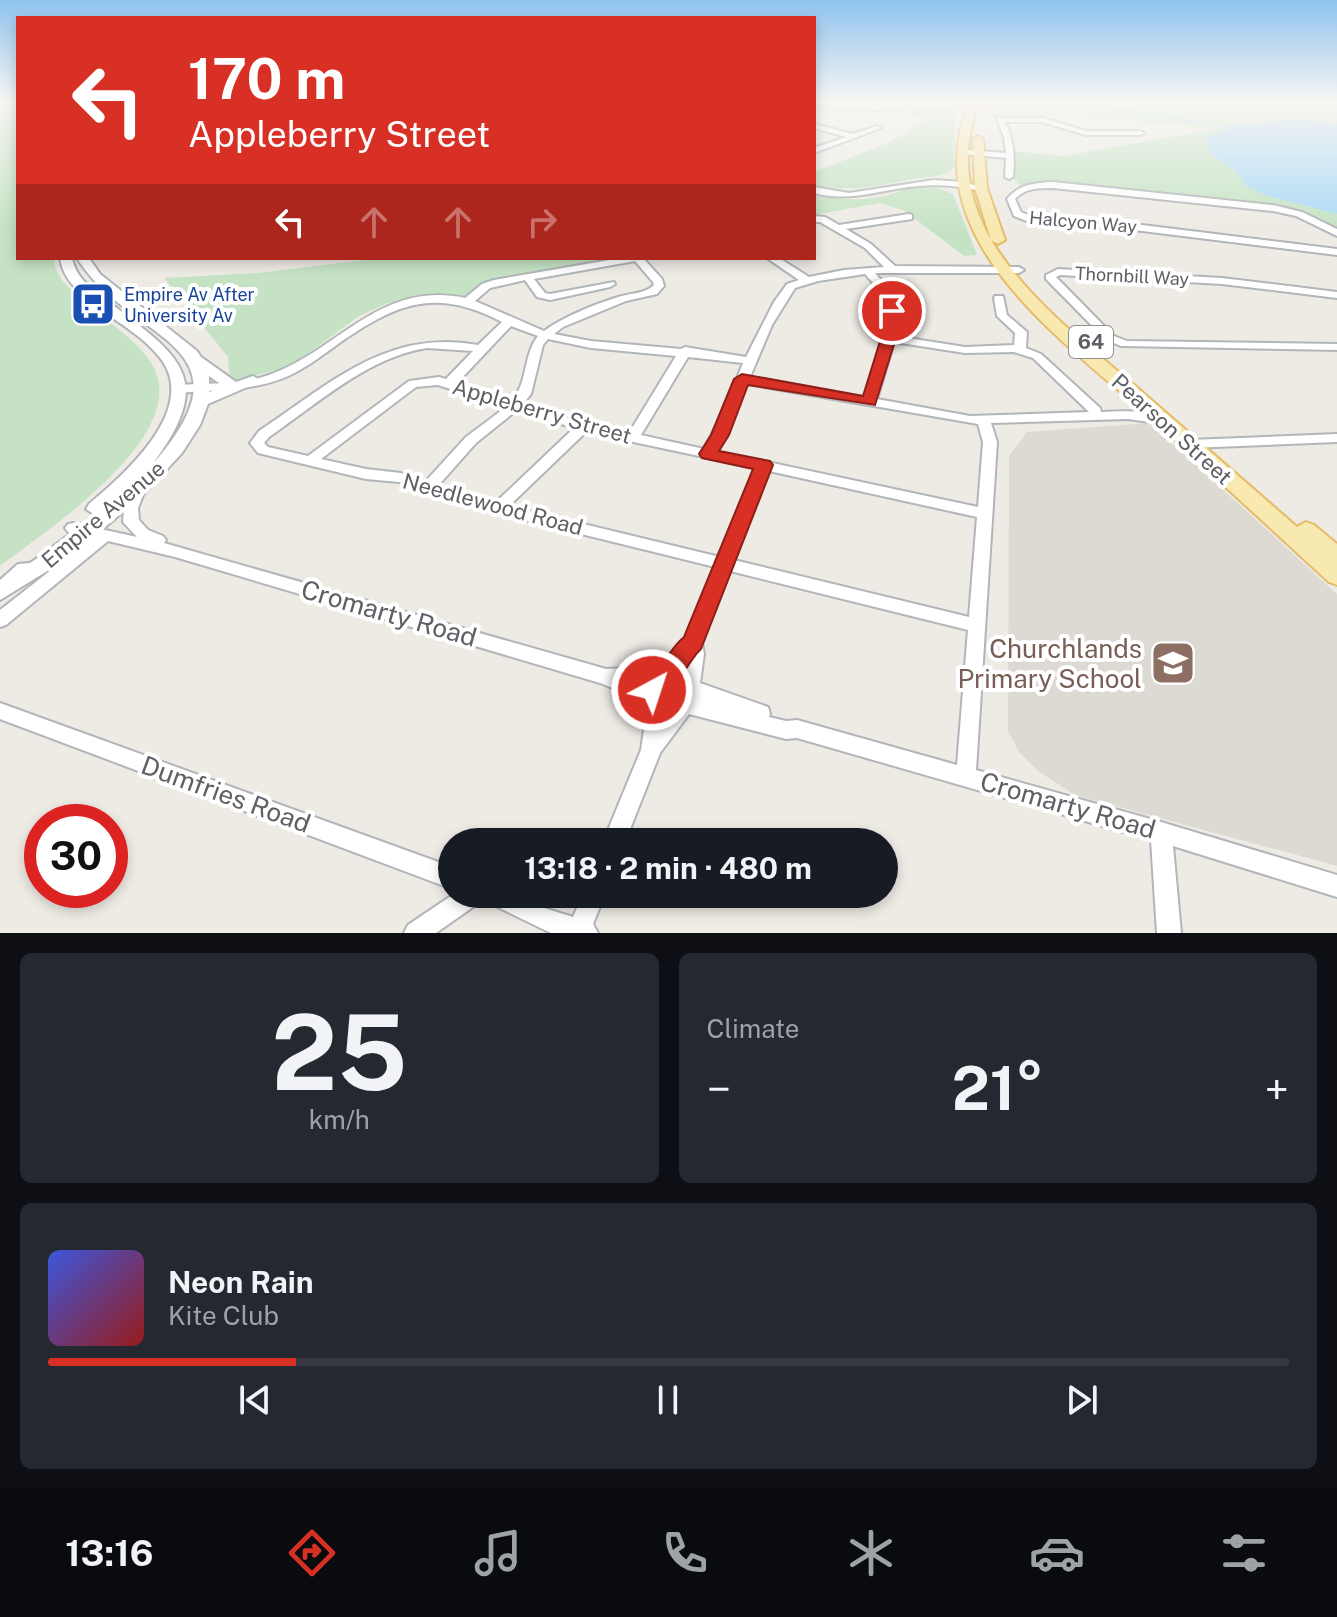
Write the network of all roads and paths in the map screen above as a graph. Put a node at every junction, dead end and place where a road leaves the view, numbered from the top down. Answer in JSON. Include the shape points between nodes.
{"nodes":[{"id":1,"x":965,"y":145,"type":"edge"},
{"id":2,"x":979,"y":145,"type":"edge"},
{"id":3,"x":1007,"y":145,"type":"edge"},
{"id":4,"x":965,"y":152,"type":"junction"},
{"id":5,"x":979,"y":154,"type":"junction"},
{"id":6,"x":1010,"y":156,"type":"junction"},
{"id":7,"x":1009,"y":177,"type":"dead end"},
{"id":8,"x":981,"y":188,"type":"junction"},
{"id":9,"x":816,"y":190,"type":"edge"},
{"id":10,"x":967,"y":190,"type":"junction"},
{"id":11,"x":909,"y":217,"type":"dead end"},
{"id":12,"x":816,"y":220,"type":"edge"},
{"id":13,"x":836,"y":228,"type":"junction"},
{"id":14,"x":1337,"y":233,"type":"edge"},
{"id":15,"x":1337,"y":252,"type":"edge"},
{"id":16,"x":67,"y":260,"type":"edge"},
{"id":17,"x":84,"y":260,"type":"edge"},
{"id":18,"x":626,"y":260,"type":"edge"},
{"id":19,"x":639,"y":260,"type":"edge"},
{"id":20,"x":775,"y":260,"type":"edge"},
{"id":21,"x":594,"y":266,"type":"junction"},
{"id":22,"x":1003,"y":267,"type":"junction"},
{"id":23,"x":893,"y":270,"type":"junction"},
{"id":24,"x":869,"y":272,"type":"junction"},
{"id":25,"x":528,"y":277,"type":"junction"},
{"id":26,"x":806,"y":280,"type":"junction"},
{"id":27,"x":610,"y":284,"type":"junction"},
{"id":28,"x":1337,"y":295,"type":"edge"},
{"id":29,"x":999,"y":298,"type":"dead end"},
{"id":30,"x":623,"y":299,"type":"junction"},
{"id":31,"x":468,"y":301,"type":"junction"},
{"id":32,"x":512,"y":320,"type":"junction"},
{"id":33,"x":545,"y":335,"type":"junction"},
{"id":34,"x":888,"y":338,"type":"junction"},
{"id":35,"x":1337,"y":347,"type":"edge"},
{"id":36,"x":1020,"y":348,"type":"junction"},
{"id":37,"x":481,"y":349,"type":"junction"},
{"id":38,"x":685,"y":351,"type":"junction"},
{"id":39,"x":197,"y":361,"type":"junction"},
{"id":40,"x":750,"y":361,"type":"junction"},
{"id":41,"x":742,"y":379,"type":"junction"},
{"id":42,"x":241,"y":382,"type":"junction"},
{"id":43,"x":449,"y":384,"type":"junction"},
{"id":44,"x":179,"y":391,"type":"junction"},
{"id":45,"x":200,"y":393,"type":"junction"},
{"id":46,"x":1138,"y":397,"type":"junction"},
{"id":47,"x":870,"y":402,"type":"junction"},
{"id":48,"x":516,"y":404,"type":"junction"},
{"id":49,"x":1095,"y":411,"type":"junction"},
{"id":50,"x":1063,"y":416,"type":"junction"},
{"id":51,"x":1163,"y":420,"type":"junction"},
{"id":52,"x":984,"y":421,"type":"junction"},
{"id":53,"x":583,"y":427,"type":"junction"},
{"id":54,"x":633,"y":438,"type":"junction"},
{"id":55,"x":1337,"y":438,"type":"edge"},
{"id":56,"x":1203,"y":447,"type":"junction"},
{"id":57,"x":708,"y":454,"type":"junction"},
{"id":58,"x":310,"y":461,"type":"junction"},
{"id":59,"x":764,"y":465,"type":"junction"},
{"id":60,"x":427,"y":489,"type":"junction"},
{"id":61,"x":138,"y":490,"type":"junction"},
{"id":62,"x":498,"y":508,"type":"junction"},
{"id":63,"x":984,"y":513,"type":"junction"},
{"id":64,"x":89,"y":531,"type":"junction"},
{"id":65,"x":175,"y":551,"type":"junction"},
{"id":66,"x":1337,"y":556,"type":"edge"},
{"id":67,"x":725,"y":564,"type":"junction"},
{"id":68,"x":1337,"y":576,"type":"edge"},
{"id":69,"x":8,"y":586,"type":"edge"},
{"id":70,"x":0,"y":620,"type":"edge"},
{"id":71,"x":976,"y":625,"type":"junction"},
{"id":72,"x":693,"y":643,"type":"junction"},
{"id":73,"x":667,"y":674,"type":"junction"},
{"id":74,"x":604,"y":676,"type":"junction"},
{"id":75,"x":688,"y":696,"type":"junction"},
{"id":76,"x":655,"y":700,"type":"junction"},
{"id":77,"x":0,"y":711,"type":"edge"},
{"id":78,"x":651,"y":750,"type":"junction"},
{"id":79,"x":966,"y":776,"type":"junction"},
{"id":80,"x":620,"y":828,"type":"edge"},
{"id":81,"x":1161,"y":832,"type":"junction"},
{"id":82,"x":438,"y":873,"type":"edge"},
{"id":83,"x":1337,"y":886,"type":"edge"},
{"id":84,"x":453,"y":908,"type":"edge"},
{"id":85,"x":525,"y":908,"type":"edge"},
{"id":86,"x":590,"y":908,"type":"edge"},
{"id":87,"x":582,"y":932,"type":"edge"},
{"id":88,"x":416,"y":933,"type":"edge"},
{"id":89,"x":1169,"y":933,"type":"edge"}],
"edges":[{"from":1,"to":4,"type":"main road","name":"Pearson Street","number":"64"},
{"from":2,"to":5,"type":"main road","name":"Pearson Street","number":"64"},
{"from":3,"to":6,"type":"street"},
{"from":4,"to":5,"type":"street"},
{"from":4,"to":10,"type":"main road","name":"Pearson Street","number":"64"},
{"from":5,"to":6,"type":"street"},
{"from":5,"to":8,"type":"main road","name":"Pearson Street","number":"64"},
{"from":6,"to":7,"type":"street"},
{"from":8,"to":10,"type":"street"},
{"from":8,"to":22,"type":"main road","name":"Pearson Street","number":"64"},
{"from":9,"to":10,"type":"street","via":[[867,195],[934,184]]},
{"from":10,"to":22,"type":"main road","name":"Pearson Street","number":"64","via":[[978,227]]},
{"from":11,"to":13,"type":"street"},
{"from":12,"to":13,"type":"street"},
{"from":13,"to":23,"type":"street","via":[[868,246]]},
{"from":14,"to":15,"type":"street","name":"Halcyon Way","via":[[1273,208],[1053,185],[1032,186],[1011,199],[1017,214],[1034,221],[1126,226]]},
{"from":16,"to":44,"type":"main road","via":[[76,282],[172,365]]},
{"from":17,"to":39,"type":"main road","via":[[95,277]]},
{"from":18,"to":21,"type":"street"},
{"from":19,"to":30,"type":"street","via":[[659,286]]},
{"from":20,"to":26,"type":"street"},
{"from":21,"to":25,"type":"street"},
{"from":21,"to":27,"type":"street"},
{"from":22,"to":23,"type":"street"},
{"from":22,"to":23,"type":"street","via":[[918,265]]},
{"from":22,"to":46,"type":"main road","name":"Pearson Street","number":"64","via":[[1019,289]]},
{"from":22,"to":56,"type":"main road","name":"Pearson Street","number":"64"},
{"from":23,"to":24,"type":"street"},
{"from":24,"to":26,"type":"street"},
{"from":24,"to":34,"type":"street","via":[[891,303]]},
{"from":25,"to":27,"type":"street","via":[[541,295],[550,297]]},
{"from":25,"to":31,"type":"street","via":[[486,286]]},
{"from":26,"to":40,"type":"street","via":[[785,292]]},
{"from":27,"to":30,"type":"street"},
{"from":28,"to":35,"type":"street","name":"Thornbill Way","via":[[1222,281],[1058,272],[1050,277],[1110,338],[1125,344]]},
{"from":29,"to":36,"type":"street","via":[[1002,316],[1021,332]]},
{"from":30,"to":33,"type":"street"},
{"from":31,"to":32,"type":"street"},
{"from":31,"to":42,"type":"street","via":[[420,300],[390,307],[283,374]]},
{"from":32,"to":33,"type":"street"},
{"from":32,"to":37,"type":"street"},
{"from":33,"to":38,"type":"street"},
{"from":33,"to":48,"type":"street","via":[[537,345],[525,394]]},
{"from":34,"to":36,"type":"street","via":[[965,350]]},
{"from":34,"to":47,"type":"street"},
{"from":36,"to":49,"type":"street","via":[[1037,356]]},
{"from":37,"to":43,"type":"street"},
{"from":37,"to":58,"type":"street","name":"Needlewood Road","via":[[422,345],[376,362],[257,443],[263,450]]},
{"from":38,"to":40,"type":"street"},
{"from":38,"to":54,"type":"street"},
{"from":39,"to":42,"type":"main road"},
{"from":39,"to":45,"type":"main road"},
{"from":40,"to":41,"type":"street"},
{"from":41,"to":47,"type":"street"},
{"from":41,"to":57,"type":"street"},
{"from":42,"to":45,"type":"main road"},
{"from":42,"to":45,"type":"street"},
{"from":43,"to":48,"type":"street","name":"Appleberry Street"},
{"from":43,"to":58,"type":"street","name":"Appleberry Street","via":[[413,384]]},
{"from":44,"to":45,"type":"street"},
{"from":44,"to":64,"type":"main road","name":"Empire Avenue","via":[[174,414],[153,452],[112,496]]},
{"from":45,"to":61,"type":"main road","name":"Empire Avenue","via":[[176,450]]},
{"from":46,"to":49,"type":"street","via":[[1122,407]]},
{"from":46,"to":51,"type":"main road","name":"Pearson Street","number":"64"},
{"from":47,"to":52,"type":"street"},
{"from":48,"to":53,"type":"street","name":"Appleberry Street"},
{"from":48,"to":60,"type":"street","via":[[471,440]]},
{"from":49,"to":50,"type":"street"},
{"from":50,"to":51,"type":"street"},
{"from":50,"to":52,"type":"street"},
{"from":51,"to":56,"type":"main road","name":"Pearson Street","number":"64"},
{"from":52,"to":63,"type":"street","via":[[990,442]]},
{"from":53,"to":54,"type":"street","name":"Appleberry Street"},
{"from":53,"to":62,"type":"street"},
{"from":54,"to":57,"type":"street","name":"Appleberry Street"},
{"from":55,"to":56,"type":"street"},
{"from":56,"to":66,"type":"main road","name":"Pearson Street","number":"64"},
{"from":56,"to":68,"type":"main road","name":"Pearson Street","number":"64"},
{"from":57,"to":59,"type":"street","name":"Appleberry Street"},
{"from":58,"to":60,"type":"street","name":"Needlewood Road","via":[[401,478]]},
{"from":59,"to":63,"type":"street","name":"Appleberry Street"},
{"from":59,"to":67,"type":"street"},
{"from":60,"to":62,"type":"street","name":"Needlewood Road"},
{"from":61,"to":64,"type":"main road","name":"Empire Avenue"},
{"from":61,"to":65,"type":"street","name":"Cromarty Road","via":[[131,522]]},
{"from":62,"to":67,"type":"street","name":"Needlewood Road"},
{"from":63,"to":71,"type":"street"},
{"from":64,"to":65,"type":"street","name":"Cromarty Road"},
{"from":64,"to":69,"type":"main road","name":"Empire Avenue","via":[[29,563]]},
{"from":64,"to":70,"type":"street"},
{"from":65,"to":74,"type":"street","name":"Cromarty Road"},
{"from":67,"to":71,"type":"street","name":"Needlewood Road"},
{"from":67,"to":72,"type":"street"},
{"from":71,"to":79,"type":"street"},
{"from":72,"to":73,"type":"street"},
{"from":72,"to":75,"type":"street"},
{"from":73,"to":74,"type":"street","name":"Cromarty Road"},
{"from":73,"to":75,"type":"street","name":"Cromarty Road","via":[[683,676]]},
{"from":73,"to":76,"type":"street","via":[[654,684]]},
{"from":74,"to":76,"type":"street","name":"Cromarty Road"},
{"from":75,"to":76,"type":"street","name":"Cromarty Road","via":[[667,708]]},
{"from":75,"to":78,"type":"street"},
{"from":75,"to":79,"type":"street","name":"Cromarty Road","via":[[786,730]]},
{"from":76,"to":78,"type":"street"},
{"from":77,"to":82,"type":"street","name":"Dumfries Road"},
{"from":78,"to":80,"type":"street"},
{"from":79,"to":81,"type":"street","name":"Cromarty Road"},
{"from":81,"to":83,"type":"street","name":"Cromarty Road"},
{"from":81,"to":89,"type":"street"},
{"from":84,"to":88,"type":"street"},
{"from":85,"to":87,"type":"street"},
{"from":86,"to":87,"type":"street"}]}
